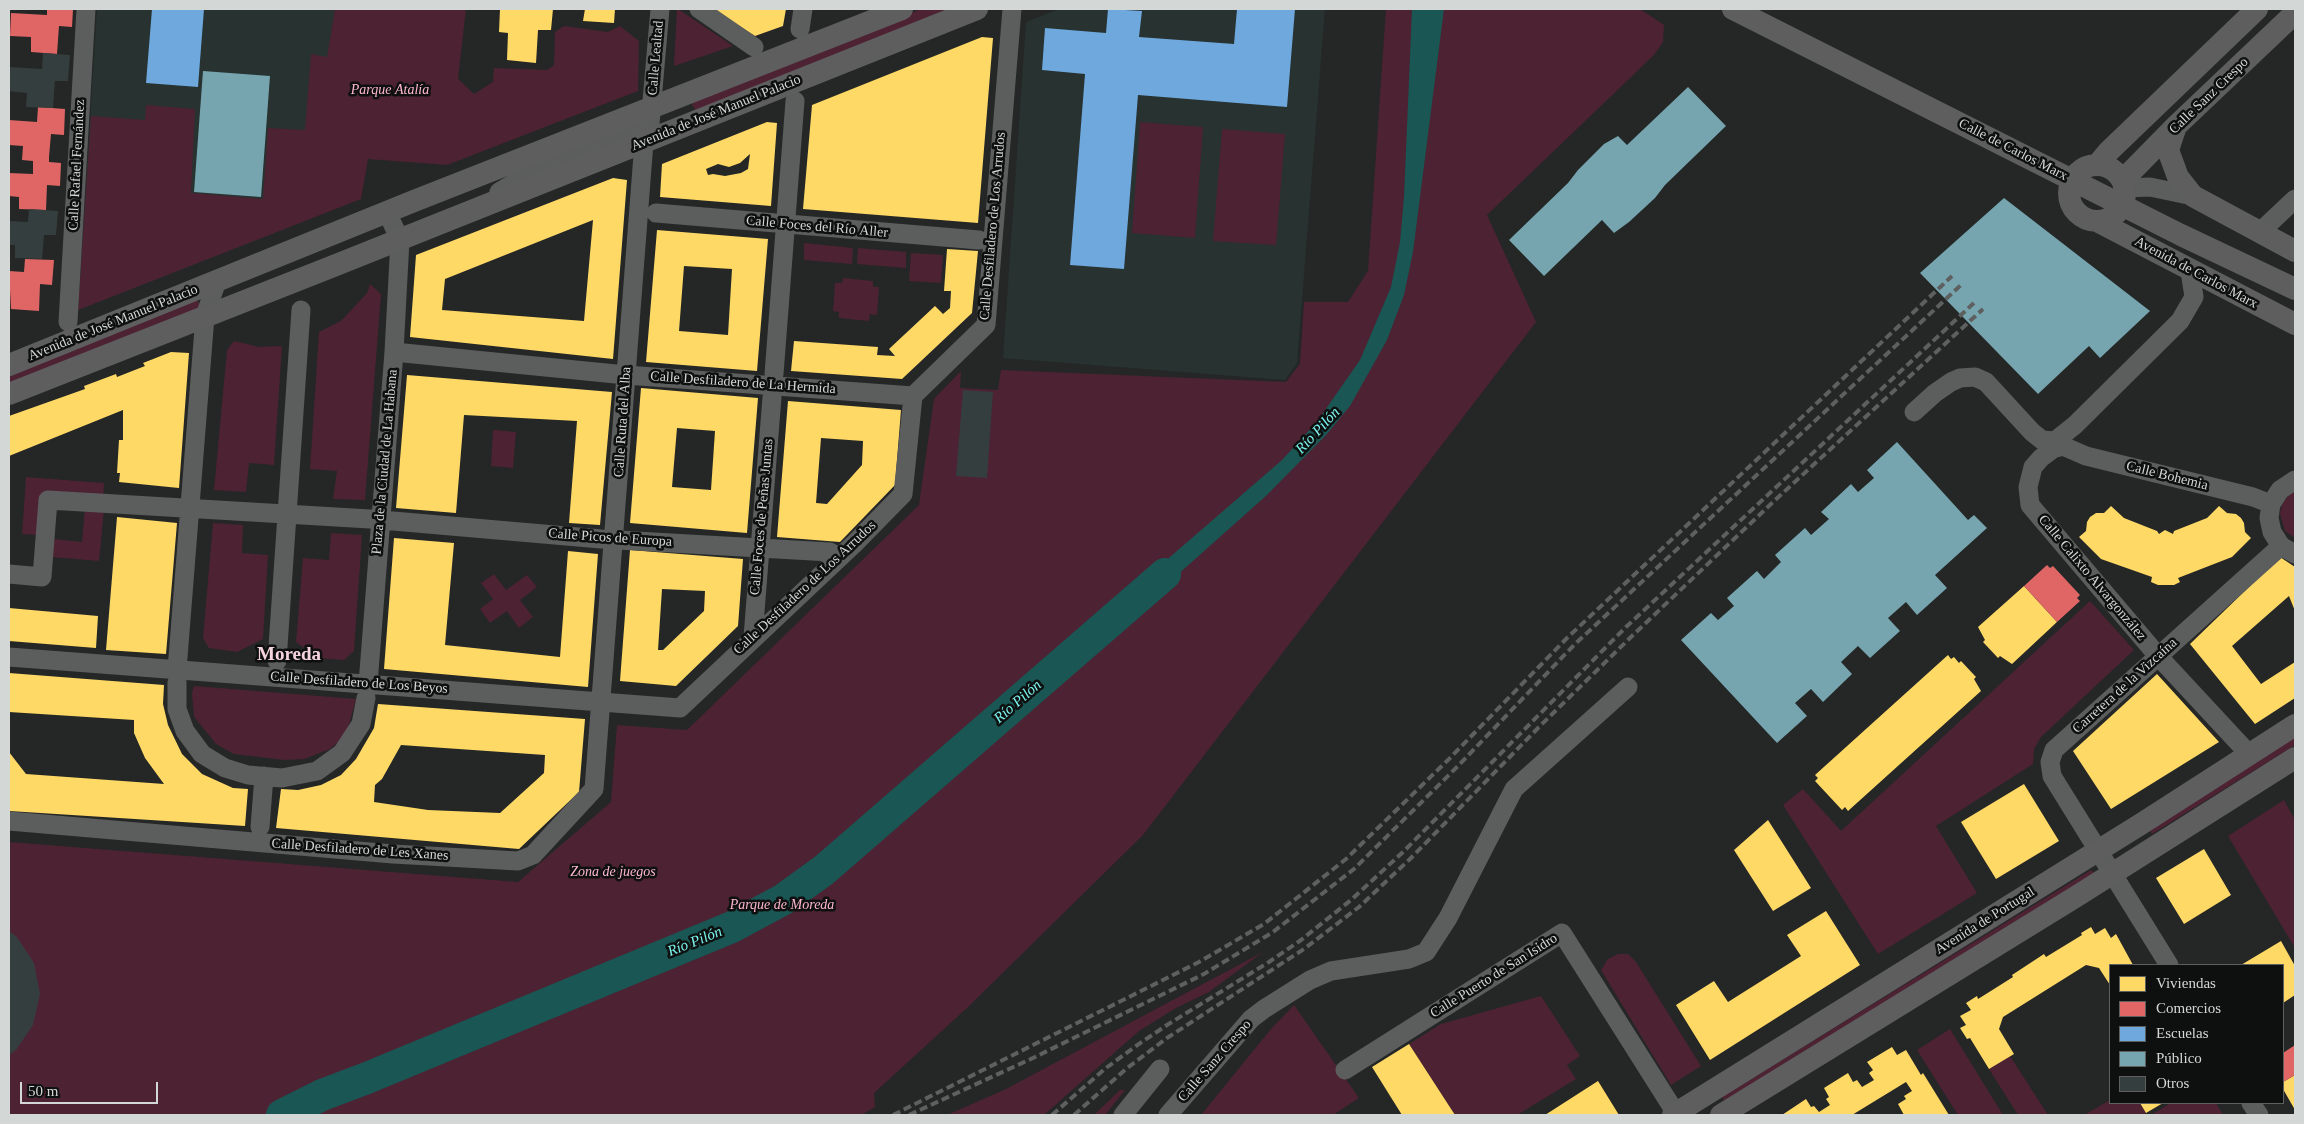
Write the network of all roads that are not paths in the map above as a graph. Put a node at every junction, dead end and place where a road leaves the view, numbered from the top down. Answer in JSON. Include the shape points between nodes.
{"nodes":[{"id":1,"x":86,"y":9,"type":"edge"},
{"id":2,"x":660,"y":9,"type":"edge"},
{"id":3,"x":699,"y":9,"type":"edge"},
{"id":4,"x":803,"y":9,"type":"edge"},
{"id":5,"x":902,"y":9,"type":"edge"},
{"id":6,"x":977,"y":9,"type":"edge"},
{"id":7,"x":1012,"y":9,"type":"edge"},
{"id":8,"x":1733,"y":9,"type":"edge"},
{"id":9,"x":2257,"y":9,"type":"edge"},
{"id":10,"x":2295,"y":13,"type":"edge"},
{"id":11,"x":800,"y":29,"type":"dead end"},
{"id":12,"x":754,"y":47,"type":"dead end"},
{"id":13,"x":795,"y":101,"type":"dead end"},
{"id":14,"x":652,"y":108,"type":"junction"},
{"id":15,"x":2176,"y":126,"type":"junction"},
{"id":16,"x":644,"y":142,"type":"junction"},
{"id":17,"x":2098,"y":164,"type":"junction"},
{"id":18,"x":2124,"y":184,"type":"junction"},
{"id":19,"x":2193,"y":196,"type":"junction"},
{"id":20,"x":2295,"y":199,"type":"edge"},
{"id":21,"x":387,"y":212,"type":"junction"},
{"id":22,"x":656,"y":213,"type":"dead end"},
{"id":23,"x":455,"y":218,"type":"junction"},
{"id":24,"x":2097,"y":221,"type":"junction"},
{"id":25,"x":786,"y":225,"type":"junction"},
{"id":26,"x":2260,"y":232,"type":"junction"},
{"id":27,"x":400,"y":240,"type":"junction"},
{"id":28,"x":979,"y":240,"type":"dead end"},
{"id":29,"x":2295,"y":251,"type":"edge"},
{"id":30,"x":2190,"y":271,"type":"junction"},
{"id":31,"x":217,"y":281,"type":"junction"},
{"id":32,"x":2295,"y":289,"type":"edge"},
{"id":33,"x":301,"y":310,"type":"dead end"},
{"id":34,"x":205,"y":316,"type":"junction"},
{"id":35,"x":68,"y":322,"type":"dead end"},
{"id":36,"x":2295,"y":324,"type":"edge"},
{"id":37,"x":394,"y":352,"type":"junction"},
{"id":38,"x":9,"y":364,"type":"edge"},
{"id":39,"x":774,"y":374,"type":"dead end"},
{"id":40,"x":626,"y":375,"type":"junction"},
{"id":41,"x":9,"y":394,"type":"edge"},
{"id":42,"x":913,"y":396,"type":"junction"},
{"id":43,"x":772,"y":397,"type":"dead end"},
{"id":44,"x":1914,"y":412,"type":"dead end"},
{"id":45,"x":2075,"y":425,"type":"junction"},
{"id":46,"x":2050,"y":447,"type":"junction"},
{"id":47,"x":2086,"y":456,"type":"junction"},
{"id":48,"x":2295,"y":480,"type":"edge"},
{"id":49,"x":2271,"y":504,"type":"junction"},
{"id":50,"x":190,"y":508,"type":"junction"},
{"id":51,"x":287,"y":514,"type":"junction"},
{"id":52,"x":381,"y":520,"type":"junction"},
{"id":53,"x":614,"y":539,"type":"junction"},
{"id":54,"x":759,"y":547,"type":"junction"},
{"id":55,"x":2288,"y":550,"type":"edge"},
{"id":56,"x":838,"y":557,"type":"junction"},
{"id":57,"x":9,"y":574,"type":"edge"},
{"id":58,"x":753,"y":637,"type":"junction"},
{"id":59,"x":2158,"y":656,"type":"junction"},
{"id":60,"x":9,"y":657,"type":"edge"},
{"id":61,"x":277,"y":660,"type":"dead end"},
{"id":62,"x":177,"y":676,"type":"junction"},
{"id":63,"x":1628,"y":687,"type":"dead end"},
{"id":64,"x":367,"y":691,"type":"junction"},
{"id":65,"x":602,"y":701,"type":"junction"},
{"id":66,"x":680,"y":708,"type":"joint"},
{"id":67,"x":2295,"y":725,"type":"edge"},
{"id":68,"x":2249,"y":754,"type":"junction"},
{"id":69,"x":2295,"y":758,"type":"edge"},
{"id":70,"x":264,"y":776,"type":"junction"},
{"id":71,"x":9,"y":821,"type":"edge"},
{"id":72,"x":260,"y":827,"type":"dead end"},
{"id":73,"x":2099,"y":850,"type":"junction"},
{"id":74,"x":2113,"y":873,"type":"junction"},
{"id":75,"x":2168,"y":964,"type":"edge"},
{"id":76,"x":1160,"y":1069,"type":"dead end"},
{"id":77,"x":1345,"y":1070,"type":"dead end"},
{"id":78,"x":2252,"y":1104,"type":"edge"},
{"id":79,"x":1123,"y":1115,"type":"edge"},
{"id":80,"x":1168,"y":1115,"type":"edge"},
{"id":81,"x":1675,"y":1115,"type":"edge"},
{"id":82,"x":1721,"y":1115,"type":"edge"},
{"id":83,"x":2259,"y":1115,"type":"edge"}],
"edges":[{"from":1,"to":35,"type":"street","name":"Calle Rafael Fernández"},
{"from":2,"to":14,"type":"street","name":"Calle Lealtad"},
{"from":3,"to":12,"type":"street"},
{"from":4,"to":11,"type":"street"},
{"from":5,"to":14,"type":"main road","name":"Avenida de José Manuel Palacio"},
{"from":6,"to":16,"type":"main road","name":"Avenida de José Manuel Palacio"},
{"from":7,"to":42,"type":"street","name":"Calle Desfiladero de Los Arrudos","via":[[986,325]]},
{"from":8,"to":32,"type":"main road","name":"Calle de Carlos Marx","via":[[2181,235]]},
{"from":9,"to":17,"type":"main road"},
{"from":10,"to":15,"type":"main road","name":"Calle Sanz Crespo"},
{"from":13,"to":25,"type":"street"},
{"from":14,"to":21,"type":"main road","name":"Avenida de José Manuel Palacio"},
{"from":14,"to":23,"type":"street","name":"Avenida de José Manuel Palacio","via":[[650,124],[533,172]]},
{"from":15,"to":18,"type":"main road","name":"Calle Sanz Crespo"},
{"from":15,"to":19,"type":"main road","via":[[2168,150],[2178,177]]},
{"from":16,"to":23,"type":"main road","name":"Avenida de José Manuel Palacio"},
{"from":16,"to":40,"type":"street","name":"Calle Ruta del Alba"},
{"from":17,"to":18,"type":"main road","via":[[2110,167]]},
{"from":17,"to":24,"type":"main road","via":[[2086,166],[2078,172],[2069,192],[2077,213]]},
{"from":18,"to":19,"type":"street"},
{"from":18,"to":24,"type":"main road","via":[[2124,204],[2108,219]]},
{"from":19,"to":26,"type":"main road"},
{"from":20,"to":26,"type":"street"},
{"from":21,"to":27,"type":"street"},
{"from":21,"to":31,"type":"main road","name":"Avenida de José Manuel Palacio"},
{"from":22,"to":25,"type":"street","name":"Calle Foces del Río Aller"},
{"from":23,"to":27,"type":"main road","name":"Avenida de José Manuel Palacio"},
{"from":24,"to":30,"type":"main road","name":"Avenida de Carlos Marx"},
{"from":25,"to":28,"type":"street","name":"Calle Foces del Río Aller"},
{"from":25,"to":39,"type":"street"},
{"from":26,"to":29,"type":"main road"},
{"from":27,"to":34,"type":"main road","name":"Avenida de José Manuel Palacio"},
{"from":27,"to":37,"type":"street","name":"Plaza de la Ciudad de La Habana"},
{"from":30,"to":36,"type":"main road","name":"Avenida de Carlos Marx"},
{"from":30,"to":45,"type":"street","via":[[2194,297],[2180,321]]},
{"from":31,"to":34,"type":"street","name":"Avenida de José Manuel Palacio"},
{"from":31,"to":38,"type":"main road","name":"Avenida de José Manuel Palacio"},
{"from":33,"to":51,"type":"street"},
{"from":34,"to":41,"type":"main road","name":"Avenida de José Manuel Palacio"},
{"from":34,"to":50,"type":"street","name":"Plaza de la Ciudad de La Habana"},
{"from":37,"to":40,"type":"street","name":"Calle Desfiladero de La Hermida"},
{"from":37,"to":52,"type":"street","name":"Plaza de la Ciudad de La Habana"},
{"from":40,"to":42,"type":"street","name":"Calle Desfiladero de La Hermida"},
{"from":40,"to":53,"type":"street","name":"Calle Ruta del Alba"},
{"from":42,"to":56,"type":"street","name":"Calle Desfiladero de Los Arrudos","via":[[903,494]]},
{"from":43,"to":54,"type":"street","name":"Calle Foces de Peñas Juntas"},
{"from":44,"to":46,"type":"street","name":"Calle Bohemia","via":[[1951,382],[1975,377],[1986,382]]},
{"from":45,"to":46,"type":"street"},
{"from":45,"to":47,"type":"street","via":[[2073,439]]},
{"from":46,"to":47,"type":"street","name":"Calle Bohemia"},
{"from":46,"to":59,"type":"street","name":"Calle Calixto Alvargonzález","via":[[2033,467],[2028,487],[2030,505]]},
{"from":47,"to":49,"type":"street","name":"Calle Bohemia"},
{"from":48,"to":49,"type":"street","via":[[2280,490]]},
{"from":49,"to":55,"type":"street","via":[[2272,532]]},
{"from":50,"to":51,"type":"street","name":"Calle Picos de Europa"},
{"from":50,"to":57,"type":"street","name":"Calle Picos de Europa","via":[[48,500],[42,577]]},
{"from":50,"to":62,"type":"street","name":"Plaza de la Ciudad de La Habana"},
{"from":51,"to":52,"type":"street","name":"Calle Picos de Europa"},
{"from":51,"to":61,"type":"street"},
{"from":52,"to":53,"type":"street","name":"Calle Picos de Europa"},
{"from":52,"to":64,"type":"street","name":"Plaza de la Ciudad de La Habana"},
{"from":53,"to":54,"type":"street","name":"Calle Picos de Europa"},
{"from":53,"to":65,"type":"street","name":"Calle Ruta del Alba"},
{"from":54,"to":56,"type":"street","name":"Calle Picos de Europa","via":[[830,552]]},
{"from":54,"to":58,"type":"street","name":"Calle Foces de Peñas Juntas"},
{"from":55,"to":59,"type":"street","name":"Carretera de la Vizcaína"},
{"from":56,"to":58,"type":"street","name":"Calle Desfiladero de Los Arrudos"},
{"from":58,"to":66,"type":"street","name":"Calle Desfiladero de Los Arrudos"},
{"from":59,"to":68,"type":"street","name":"Calle Calixto Alvargonzález"},
{"from":59,"to":73,"type":"street","name":"Carretera de la Vizcaína","via":[[2054,750],[2050,762],[2052,776]]},
{"from":60,"to":62,"type":"street","name":"Calle Desfiladero de Los Beyos"},
{"from":62,"to":64,"type":"street","name":"Calle Desfiladero de Los Beyos"},
{"from":62,"to":70,"type":"street","name":"Plaza de la Ciudad de La Habana","via":[[178,708],[185,731],[202,754],[225,768]]},
{"from":63,"to":80,"type":"street","name":"Calle Sanz Crespo","via":[[1514,789],[1448,918],[1426,952],[1409,959],[1331,971],[1310,980],[1264,1009],[1251,1019]]},
{"from":64,"to":65,"type":"street","name":"Calle Desfiladero de Los Beyos"},
{"from":64,"to":70,"type":"street","name":"Plaza de la Ciudad de La Habana","via":[[361,724],[342,753],[318,771],[282,778]]},
{"from":65,"to":66,"type":"street","name":"Calle Desfiladero de Los Beyos"},
{"from":65,"to":71,"type":"street","name":"Calle Desfiladero de Les Xanes","via":[[594,789],[533,855],[518,861],[393,854]]},
{"from":67,"to":68,"type":"main road","name":"Avenida de Portugal"},
{"from":68,"to":73,"type":"main road","name":"Avenida de Portugal"},
{"from":69,"to":74,"type":"main road","name":"Avenida de Portugal"},
{"from":70,"to":72,"type":"street"},
{"from":73,"to":74,"type":"street","name":"Carretera de la Vizcaína"},
{"from":73,"to":81,"type":"main road","name":"Avenida de Portugal"},
{"from":74,"to":75,"type":"street","name":"Carretera de la Vizcaína"},
{"from":74,"to":82,"type":"main road","name":"Avenida de Portugal"},
{"from":76,"to":79,"type":"street"},
{"from":77,"to":81,"type":"street","name":"Calle Puerto de San Isidro","via":[[1562,933]]},
{"from":78,"to":83,"type":"street"}]}
